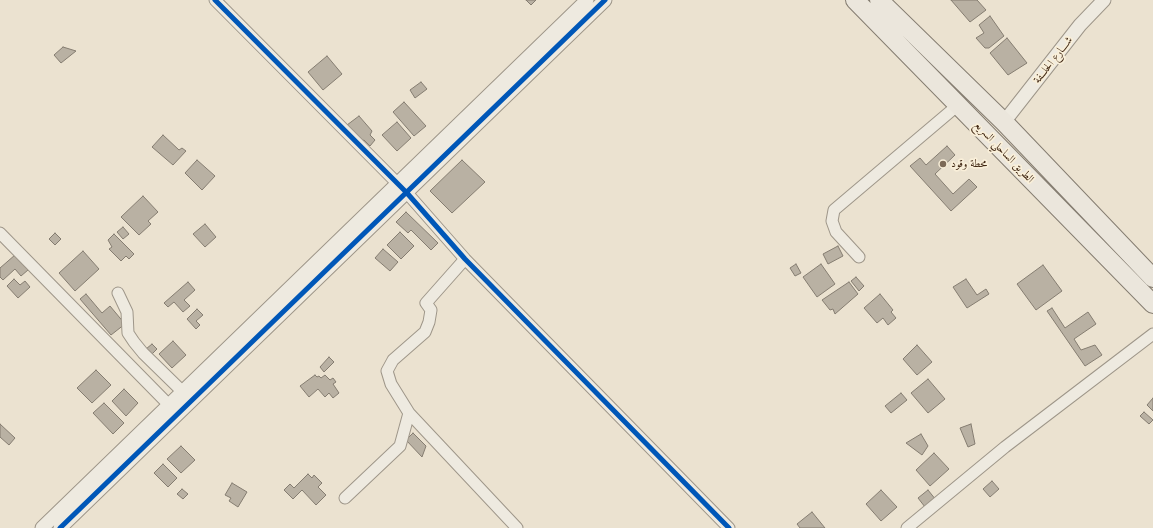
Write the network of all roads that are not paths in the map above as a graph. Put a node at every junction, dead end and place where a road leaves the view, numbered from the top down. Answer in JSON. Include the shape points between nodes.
{"nodes":[{"id":1,"x":215,"y":0,"type":"edge"},
{"id":2,"x":587,"y":0,"type":"edge"},
{"id":3,"x":605,"y":0,"type":"edge"},
{"id":4,"x":855,"y":0,"type":"edge"},
{"id":5,"x":879,"y":0,"type":"edge"},
{"id":6,"x":1104,"y":0,"type":"edge"},
{"id":7,"x":958,"y":105,"type":"junction"},
{"id":8,"x":466,"y":116,"type":"junction"},
{"id":9,"x":1004,"y":122,"type":"junction"},
{"id":10,"x":476,"y":126,"type":"junction"},
{"id":11,"x":396,"y":183,"type":"junction"},
{"id":12,"x":407,"y":193,"type":"junction"},
{"id":13,"x":0,"y":233,"type":"edge"},
{"id":14,"x":859,"y":257,"type":"dead end"},
{"id":15,"x":465,"y":259,"type":"junction"},
{"id":16,"x":312,"y":274,"type":"junction"},
{"id":17,"x":1153,"y":278,"type":"edge"},
{"id":18,"x":118,"y":293,"type":"dead end"},
{"id":19,"x":1153,"y":304,"type":"edge"},
{"id":20,"x":1153,"y":334,"type":"edge"},
{"id":21,"x":187,"y":397,"type":"junction"},
{"id":22,"x":169,"y":405,"type":"junction"},
{"id":23,"x":409,"y":413,"type":"junction"},
{"id":24,"x":106,"y":475,"type":"junction"},
{"id":25,"x":346,"y":498,"type":"dead end"},
{"id":26,"x":42,"y":528,"type":"edge"},
{"id":27,"x":60,"y":528,"type":"edge"},
{"id":28,"x":517,"y":528,"type":"edge"},
{"id":29,"x":730,"y":528,"type":"edge"},
{"id":30,"x":907,"y":528,"type":"edge"}],
"edges":[{"from":1,"to":11,"type":"street"},
{"from":2,"to":8,"type":"street"},
{"from":3,"to":10,"type":"street"},
{"from":4,"to":7,"type":"highway","name":"الطريق الساحلي السريع"},
{"from":5,"to":9,"type":"highway","name":"الطريق الساحلي السريع"},
{"from":6,"to":9,"type":"street","name":"شــــارع الحلـــفة","via":[[1080,25]]},
{"from":7,"to":14,"type":"street","via":[[834,210],[832,220],[836,232]]},
{"from":7,"to":19,"type":"highway","name":"الطريق الساحلي السريع"},
{"from":8,"to":10,"type":"street"},
{"from":8,"to":11,"type":"street"},
{"from":9,"to":17,"type":"highway","name":"الطريق الساحلي السريع"},
{"from":10,"to":12,"type":"street"},
{"from":11,"to":12,"type":"street"},
{"from":11,"to":16,"type":"street"},
{"from":12,"to":15,"type":"street"},
{"from":12,"to":16,"type":"street"},
{"from":13,"to":22,"type":"street"},
{"from":15,"to":23,"type":"street","via":[[426,303],[431,310],[425,332],[392,360],[387,371],[391,384]]},
{"from":15,"to":29,"type":"street"},
{"from":16,"to":21,"type":"street"},
{"from":18,"to":21,"type":"street","via":[[127,312],[128,333],[143,354]]},
{"from":20,"to":30,"type":"street","via":[[1005,446]]},
{"from":21,"to":22,"type":"street"},
{"from":21,"to":24,"type":"street"},
{"from":22,"to":24,"type":"street"},
{"from":23,"to":25,"type":"street","via":[[400,446]]},
{"from":23,"to":28,"type":"street"},
{"from":24,"to":26,"type":"street"},
{"from":24,"to":27,"type":"street"}]}
